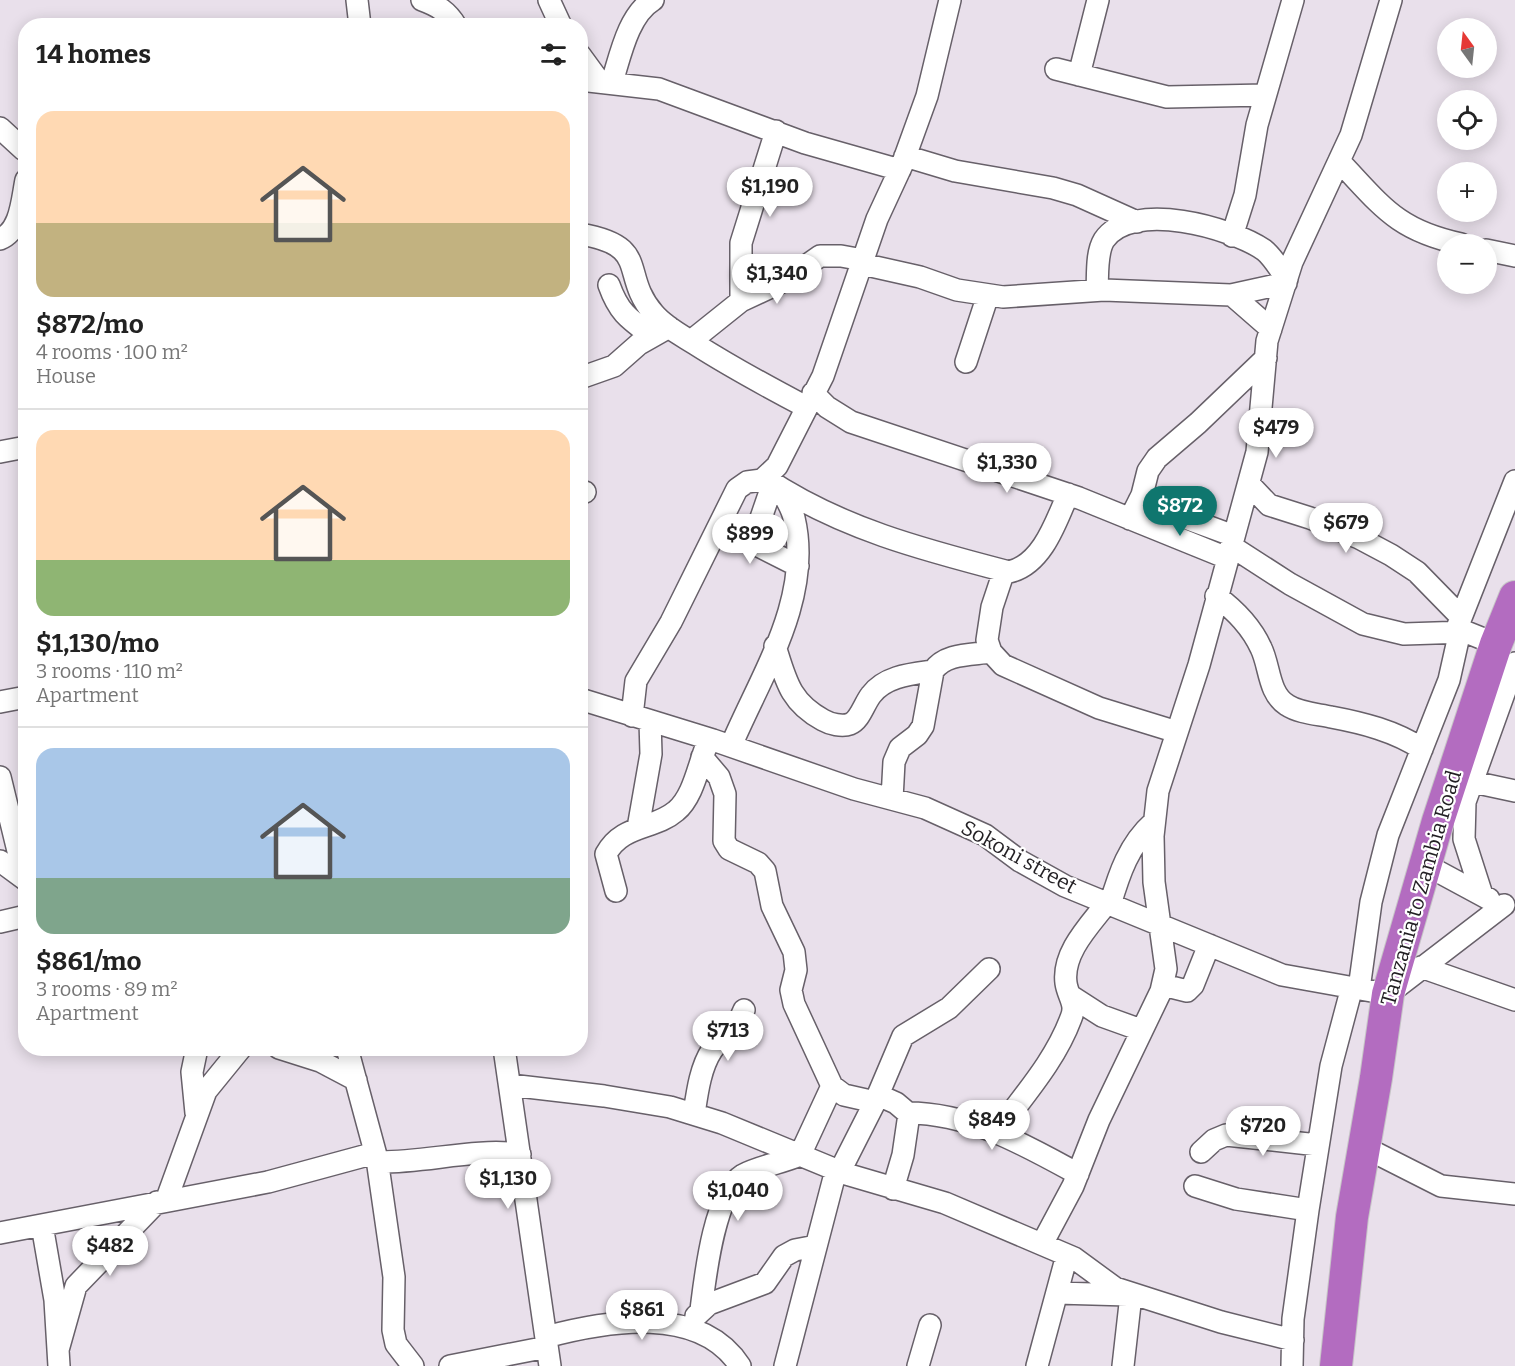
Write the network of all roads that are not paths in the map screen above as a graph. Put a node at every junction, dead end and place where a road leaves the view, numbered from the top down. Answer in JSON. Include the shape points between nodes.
{"nodes":[{"id":1,"x":357,"y":0,"type":"edge"},
{"id":2,"x":422,"y":0,"type":"edge"},
{"id":3,"x":549,"y":0,"type":"edge"},
{"id":4,"x":652,"y":0,"type":"edge"},
{"id":5,"x":950,"y":0,"type":"edge"},
{"id":6,"x":1098,"y":0,"type":"edge"},
{"id":7,"x":1293,"y":0,"type":"edge"},
{"id":8,"x":1391,"y":0,"type":"edge"},
{"id":9,"x":359,"y":18,"type":"edge"},
{"id":10,"x":451,"y":18,"type":"edge"},
{"id":11,"x":557,"y":18,"type":"edge"},
{"id":12,"x":588,"y":67,"type":"edge"},
{"id":13,"x":1056,"y":69,"type":"dead end"},
{"id":14,"x":1079,"y":75,"type":"junction"},
{"id":15,"x":597,"y":81,"type":"edge"},
{"id":16,"x":1265,"y":95,"type":"junction"},
{"id":17,"x":0,"y":128,"type":"edge"},
{"id":18,"x":776,"y":131,"type":"junction"},
{"id":19,"x":18,"y":144,"type":"edge"},
{"id":20,"x":18,"y":151,"type":"edge"},
{"id":21,"x":0,"y":154,"type":"edge"},
{"id":22,"x":1339,"y":160,"type":"junction"},
{"id":23,"x":903,"y":163,"type":"junction"},
{"id":24,"x":18,"y":213,"type":"edge"},
{"id":25,"x":1137,"y":222,"type":"junction"},
{"id":26,"x":588,"y":236,"type":"edge"},
{"id":27,"x":1232,"y":236,"type":"junction"},
{"id":28,"x":1437,"y":238,"type":"edge"},
{"id":29,"x":0,"y":240,"type":"edge"},
{"id":30,"x":1497,"y":252,"type":"edge"},
{"id":31,"x":1515,"y":256,"type":"edge"},
{"id":32,"x":862,"y":262,"type":"junction"},
{"id":33,"x":1287,"y":281,"type":"junction"},
{"id":34,"x":609,"y":285,"type":"dead end"},
{"id":35,"x":1096,"y":290,"type":"junction"},
{"id":36,"x":988,"y":295,"type":"junction"},
{"id":37,"x":1232,"y":295,"type":"junction"},
{"id":38,"x":741,"y":301,"type":"junction"},
{"id":39,"x":1271,"y":329,"type":"junction"},
{"id":40,"x":661,"y":332,"type":"junction"},
{"id":41,"x":691,"y":342,"type":"junction"},
{"id":42,"x":1266,"y":358,"type":"junction"},
{"id":43,"x":966,"y":362,"type":"dead end"},
{"id":44,"x":588,"y":375,"type":"edge"},
{"id":45,"x":810,"y":400,"type":"junction"},
{"id":46,"x":1515,"y":481,"type":"edge"},
{"id":47,"x":773,"y":483,"type":"junction"},
{"id":48,"x":1250,"y":484,"type":"junction"},
{"id":49,"x":1068,"y":494,"type":"junction"},
{"id":50,"x":1134,"y":510,"type":"junction"},
{"id":51,"x":719,"y":526,"type":"junction"},
{"id":52,"x":752,"y":544,"type":"junction"},
{"id":53,"x":1230,"y":547,"type":"junction"},
{"id":54,"x":798,"y":566,"type":"junction"},
{"id":55,"x":1004,"y":571,"type":"junction"},
{"id":56,"x":1216,"y":596,"type":"junction"},
{"id":57,"x":1515,"y":597,"type":"edge"},
{"id":58,"x":1459,"y":626,"type":"junction"},
{"id":59,"x":775,"y":646,"type":"junction"},
{"id":60,"x":991,"y":652,"type":"junction"},
{"id":61,"x":1505,"y":654,"type":"edge"},
{"id":62,"x":933,"y":671,"type":"junction"},
{"id":63,"x":18,"y":699,"type":"edge"},
{"id":64,"x":0,"y":702,"type":"edge"},
{"id":65,"x":588,"y":702,"type":"edge"},
{"id":66,"x":641,"y":719,"type":"junction"},
{"id":67,"x":1177,"y":732,"type":"junction"},
{"id":68,"x":731,"y":746,"type":"junction"},
{"id":69,"x":706,"y":748,"type":"junction"},
{"id":70,"x":1422,"y":749,"type":"junction"},
{"id":71,"x":0,"y":777,"type":"edge"},
{"id":72,"x":1473,"y":782,"type":"junction"},
{"id":73,"x":1515,"y":791,"type":"edge"},
{"id":74,"x":892,"y":799,"type":"junction"},
{"id":75,"x":1154,"y":822,"type":"junction"},
{"id":76,"x":638,"y":828,"type":"junction"},
{"id":77,"x":18,"y":851,"type":"edge"},
{"id":78,"x":0,"y":861,"type":"edge"},
{"id":79,"x":1426,"y":865,"type":"junction"},
{"id":80,"x":18,"y":874,"type":"edge"},
{"id":81,"x":616,"y":891,"type":"dead end"},
{"id":82,"x":1482,"y":895,"type":"junction"},
{"id":83,"x":1108,"y":904,"type":"junction"},
{"id":84,"x":1510,"y":907,"type":"edge"},
{"id":85,"x":18,"y":918,"type":"edge"},
{"id":86,"x":0,"y":922,"type":"edge"},
{"id":87,"x":1162,"y":926,"type":"junction"},
{"id":88,"x":1209,"y":945,"type":"junction"},
{"id":89,"x":1421,"y":967,"type":"junction"},
{"id":90,"x":989,"y":969,"type":"dead end"},
{"id":91,"x":1163,"y":985,"type":"junction"},
{"id":92,"x":1366,"y":990,"type":"junction"},
{"id":93,"x":1071,"y":996,"type":"junction"},
{"id":94,"x":1515,"y":1000,"type":"edge"},
{"id":95,"x":744,"y":1010,"type":"dead end"},
{"id":96,"x":1141,"y":1030,"type":"junction"},
{"id":97,"x":195,"y":1056,"type":"edge"},
{"id":98,"x":234,"y":1056,"type":"edge"},
{"id":99,"x":305,"y":1056,"type":"edge"},
{"id":100,"x":348,"y":1056,"type":"edge"},
{"id":101,"x":505,"y":1056,"type":"edge"},
{"id":102,"x":356,"y":1080,"type":"junction"},
{"id":103,"x":510,"y":1085,"type":"junction"},
{"id":104,"x":832,"y":1086,"type":"junction"},
{"id":105,"x":876,"y":1099,"type":"junction"},
{"id":106,"x":908,"y":1113,"type":"junction"},
{"id":107,"x":694,"y":1114,"type":"junction"},
{"id":108,"x":197,"y":1116,"type":"junction"},
{"id":109,"x":997,"y":1132,"type":"junction"},
{"id":110,"x":1318,"y":1145,"type":"junction"},
{"id":111,"x":1364,"y":1146,"type":"junction"},
{"id":112,"x":1202,"y":1152,"type":"dead end"},
{"id":113,"x":520,"y":1154,"type":"junction"},
{"id":114,"x":800,"y":1155,"type":"junction"},
{"id":115,"x":376,"y":1158,"type":"junction"},
{"id":116,"x":838,"y":1171,"type":"junction"},
{"id":117,"x":1078,"y":1174,"type":"junction"},
{"id":118,"x":1195,"y":1186,"type":"dead end"},
{"id":119,"x":893,"y":1189,"type":"junction"},
{"id":120,"x":1515,"y":1194,"type":"edge"},
{"id":121,"x":162,"y":1201,"type":"junction"},
{"id":122,"x":1308,"y":1210,"type":"junction"},
{"id":123,"x":42,"y":1225,"type":"junction"},
{"id":124,"x":0,"y":1233,"type":"edge"},
{"id":125,"x":1042,"y":1244,"type":"junction"},
{"id":126,"x":816,"y":1246,"type":"junction"},
{"id":127,"x":1067,"y":1255,"type":"junction"},
{"id":128,"x":1057,"y":1293,"type":"junction"},
{"id":129,"x":1133,"y":1295,"type":"junction"},
{"id":130,"x":701,"y":1310,"type":"junction"},
{"id":131,"x":930,"y":1325,"type":"dead end"},
{"id":132,"x":690,"y":1331,"type":"junction"},
{"id":133,"x":1293,"y":1340,"type":"junction"},
{"id":134,"x":548,"y":1350,"type":"edge"},
{"id":135,"x":59,"y":1358,"type":"edge"},
{"id":136,"x":734,"y":1362,"type":"edge"},
{"id":137,"x":1336,"y":1365,"type":"edge"},
{"id":138,"x":413,"y":1366,"type":"edge"},
{"id":139,"x":450,"y":1366,"type":"edge"},
{"id":140,"x":785,"y":1366,"type":"edge"},
{"id":141,"x":918,"y":1366,"type":"edge"},
{"id":142,"x":1037,"y":1366,"type":"edge"},
{"id":143,"x":1123,"y":1366,"type":"edge"},
{"id":144,"x":1292,"y":1366,"type":"edge"}],
"edges":[{"from":1,"to":9,"type":"street"},
{"from":2,"to":10,"type":"street","via":[[440,7]]},
{"from":3,"to":11,"type":"street"},
{"from":4,"to":15,"type":"street","via":[[638,14]]},
{"from":5,"to":23,"type":"street","via":[[927,96]]},
{"from":6,"to":14,"type":"street"},
{"from":7,"to":16,"type":"street"},
{"from":8,"to":22,"type":"street","via":[[1351,135]]},
{"from":12,"to":15,"type":"street"},
{"from":13,"to":14,"type":"street"},
{"from":14,"to":16,"type":"street","via":[[1167,97]]},
{"from":15,"to":18,"type":"street","via":[[659,89]]},
{"from":16,"to":27,"type":"street","via":[[1245,195]]},
{"from":17,"to":19,"type":"street"},
{"from":18,"to":23,"type":"street","via":[[805,143]]},
{"from":18,"to":38,"type":"street","via":[[741,243]]},
{"from":20,"to":21,"type":"street"},
{"from":22,"to":28,"type":"street","via":[[1377,203],[1421,234]]},
{"from":22,"to":33,"type":"street"},
{"from":23,"to":25,"type":"street","via":[[1053,188]]},
{"from":23,"to":32,"type":"street"},
{"from":24,"to":29,"type":"street","via":[[15,225]]},
{"from":25,"to":27,"type":"street","via":[[1150,218],[1182,221]]},
{"from":25,"to":35,"type":"street","via":[[1114,230],[1104,241]]},
{"from":26,"to":40,"type":"street","via":[[614,242],[625,250]]},
{"from":27,"to":33,"type":"street","via":[[1266,252]]},
{"from":30,"to":31,"type":"street"},
{"from":32,"to":36,"type":"street","via":[[957,290]]},
{"from":32,"to":38,"type":"street","via":[[820,256],[786,280]]},
{"from":32,"to":45,"type":"street","via":[[823,376]]},
{"from":33,"to":37,"type":"street"},
{"from":33,"to":39,"type":"street"},
{"from":34,"to":40,"type":"street","via":[[616,306],[624,315]]},
{"from":35,"to":36,"type":"street","via":[[1020,298]]},
{"from":35,"to":37,"type":"street"},
{"from":36,"to":43,"type":"street"},
{"from":37,"to":39,"type":"street"},
{"from":38,"to":41,"type":"street"},
{"from":39,"to":42,"type":"street"},
{"from":40,"to":41,"type":"street"},
{"from":40,"to":44,"type":"street","via":[[614,366]]},
{"from":41,"to":45,"type":"street","via":[[743,374]]},
{"from":42,"to":48,"type":"street"},
{"from":42,"to":50,"type":"street","via":[[1157,458]]},
{"from":45,"to":47,"type":"street","via":[[777,466]]},
{"from":45,"to":49,"type":"street","via":[[850,422]]},
{"from":46,"to":58,"type":"street"},
{"from":47,"to":51,"type":"street","via":[[747,482],[737,489]]},
{"from":47,"to":52,"type":"street"},
{"from":47,"to":54,"type":"street","via":[[794,516]]},
{"from":47,"to":55,"type":"street","via":[[799,500],[886,539]]},
{"from":48,"to":53,"type":"street"},
{"from":48,"to":58,"type":"street","via":[[1269,505],[1359,538],[1417,572]]},
{"from":49,"to":50,"type":"street"},
{"from":49,"to":55,"type":"street","via":[[1039,551],[1026,566]]},
{"from":50,"to":53,"type":"street"},
{"from":51,"to":52,"type":"street"},
{"from":51,"to":66,"type":"street","via":[[671,622],[636,681]]},
{"from":52,"to":54,"type":"street"},
{"from":53,"to":56,"type":"street"},
{"from":53,"to":58,"type":"street","via":[[1363,624],[1404,634]]},
{"from":54,"to":59,"type":"street","via":[[794,595]]},
{"from":55,"to":60,"type":"street","via":[[987,628]]},
{"from":56,"to":67,"type":"street"},
{"from":56,"to":70,"type":"street","via":[[1236,611],[1262,648],[1272,684],[1287,705],[1382,729]]},
{"from":57,"to":61,"type":"highway","name":"Tanzania to Zambia Road"},
{"from":58,"to":61,"type":"street"},
{"from":58,"to":70,"type":"street","via":[[1449,680]]},
{"from":59,"to":62,"type":"street","via":[[798,702],[837,725],[849,725],[856,720],[871,694],[883,683]]},
{"from":59,"to":68,"type":"street"},
{"from":60,"to":62,"type":"street","via":[[949,658]]},
{"from":60,"to":67,"type":"street","via":[[1003,664],[1099,708]]},
{"from":61,"to":72,"type":"street"},
{"from":61,"to":79,"type":"highway","name":"Tanzania to Zambia Road"},
{"from":62,"to":74,"type":"street","via":[[923,726],[900,748],[894,762]]},
{"from":63,"to":64,"type":"street"},
{"from":65,"to":66,"type":"street","name":"Sokoni street"},
{"from":66,"to":69,"type":"street","name":"Sokoni street"},
{"from":66,"to":76,"type":"street","via":[[650,763]]},
{"from":67,"to":75,"type":"street","via":[[1158,791]]},
{"from":68,"to":69,"type":"street","name":"Sokoni street"},
{"from":68,"to":74,"type":"street","name":"Sokoni street"},
{"from":69,"to":76,"type":"street","via":[[676,812]]},
{"from":69,"to":104,"type":"street","via":[[725,794],[724,841],[729,849],[758,863],[765,872],[772,906],[794,952],[794,1004]]},
{"from":70,"to":92,"type":"street","via":[[1388,836],[1371,902]]},
{"from":71,"to":77,"type":"street"},
{"from":72,"to":73,"type":"street"},
{"from":72,"to":82,"type":"street","via":[[1465,802],[1464,839]]},
{"from":74,"to":83,"type":"street","name":"Sokoni street","via":[[925,808],[985,835],[1020,861]]},
{"from":75,"to":83,"type":"street","via":[[1136,840]]},
{"from":75,"to":87,"type":"street","via":[[1154,882]]},
{"from":76,"to":81,"type":"street","via":[[613,842],[606,854]]},
{"from":78,"to":80,"type":"street"},
{"from":79,"to":82,"type":"street"},
{"from":79,"to":92,"type":"highway","name":"Tanzania to Zambia Road"},
{"from":82,"to":84,"type":"street"},
{"from":83,"to":87,"type":"street","name":"Sokoni street"},
{"from":83,"to":93,"type":"street","via":[[1071,952],[1066,985]]},
{"from":84,"to":89,"type":"street"},
{"from":85,"to":86,"type":"street"},
{"from":87,"to":88,"type":"street","name":"Sokoni street"},
{"from":87,"to":91,"type":"street","via":[[1160,938],[1166,969]]},
{"from":88,"to":91,"type":"street","via":[[1186,991]]},
{"from":88,"to":92,"type":"street","name":"Sokoni street","via":[[1282,975]]},
{"from":89,"to":92,"type":"street"},
{"from":89,"to":94,"type":"street"},
{"from":90,"to":105,"type":"street","via":[[949,1008],[903,1036]]},
{"from":91,"to":96,"type":"street"},
{"from":92,"to":110,"type":"street","via":[[1331,1066]]},
{"from":92,"to":111,"type":"highway","name":"Tanzania to Zambia Road"},
{"from":93,"to":96,"type":"street","via":[[1102,1016]]},
{"from":93,"to":109,"type":"street","via":[[1073,1015],[1058,1050]]},
{"from":95,"to":107,"type":"street","via":[[735,1029],[708,1056]]},
{"from":96,"to":117,"type":"street"},
{"from":97,"to":108,"type":"street","via":[[192,1072]]},
{"from":98,"to":108,"type":"street","via":[[206,1091]]},
{"from":99,"to":102,"type":"street"},
{"from":100,"to":102,"type":"street"},
{"from":101,"to":103,"type":"street"},
{"from":102,"to":115,"type":"street"},
{"from":103,"to":107,"type":"street","via":[[604,1096]]},
{"from":103,"to":113,"type":"street"},
{"from":104,"to":105,"type":"street","via":[[844,1095]]},
{"from":104,"to":114,"type":"street"},
{"from":105,"to":106,"type":"street"},
{"from":105,"to":116,"type":"street"},
{"from":106,"to":109,"type":"street","via":[[928,1113]]},
{"from":106,"to":119,"type":"street","via":[[910,1121]]},
{"from":107,"to":114,"type":"street"},
{"from":108,"to":121,"type":"street"},
{"from":109,"to":117,"type":"street"},
{"from":110,"to":112,"type":"street","via":[[1226,1135]]},
{"from":110,"to":122,"type":"street"},
{"from":111,"to":120,"type":"street","via":[[1442,1186]]},
{"from":111,"to":137,"type":"highway","name":"Tanzania to Zambia Road"},
{"from":113,"to":115,"type":"street","via":[[494,1152],[404,1163]]},
{"from":113,"to":134,"type":"street"},
{"from":114,"to":116,"type":"street"},
{"from":114,"to":130,"type":"street","via":[[745,1174],[732,1186],[713,1232]]},
{"from":115,"to":121,"type":"street"},
{"from":115,"to":138,"type":"street","via":[[394,1276],[393,1330],[396,1344]]},
{"from":116,"to":119,"type":"street"},
{"from":116,"to":126,"type":"street"},
{"from":117,"to":125,"type":"street"},
{"from":118,"to":122,"type":"street","via":[[1236,1199]]},
{"from":119,"to":125,"type":"street","via":[[945,1203]]},
{"from":121,"to":123,"type":"street"},
{"from":121,"to":135,"type":"street","via":[[76,1286]]},
{"from":122,"to":133,"type":"street"},
{"from":123,"to":124,"type":"street"},
{"from":123,"to":135,"type":"street","via":[[55,1300]]},
{"from":125,"to":127,"type":"street"},
{"from":126,"to":130,"type":"street","via":[[795,1250],[784,1257],[765,1283],[714,1301]]},
{"from":126,"to":140,"type":"street"},
{"from":127,"to":128,"type":"street"},
{"from":127,"to":129,"type":"street","via":[[1115,1288]]},
{"from":128,"to":129,"type":"street"},
{"from":128,"to":142,"type":"street"},
{"from":129,"to":133,"type":"street"},
{"from":129,"to":143,"type":"street"},
{"from":130,"to":132,"type":"street"},
{"from":131,"to":141,"type":"street"},
{"from":132,"to":134,"type":"street","via":[[644,1321],[579,1328]]},
{"from":132,"to":136,"type":"street","via":[[712,1339]]},
{"from":133,"to":144,"type":"street"},
{"from":134,"to":139,"type":"street"}]}
